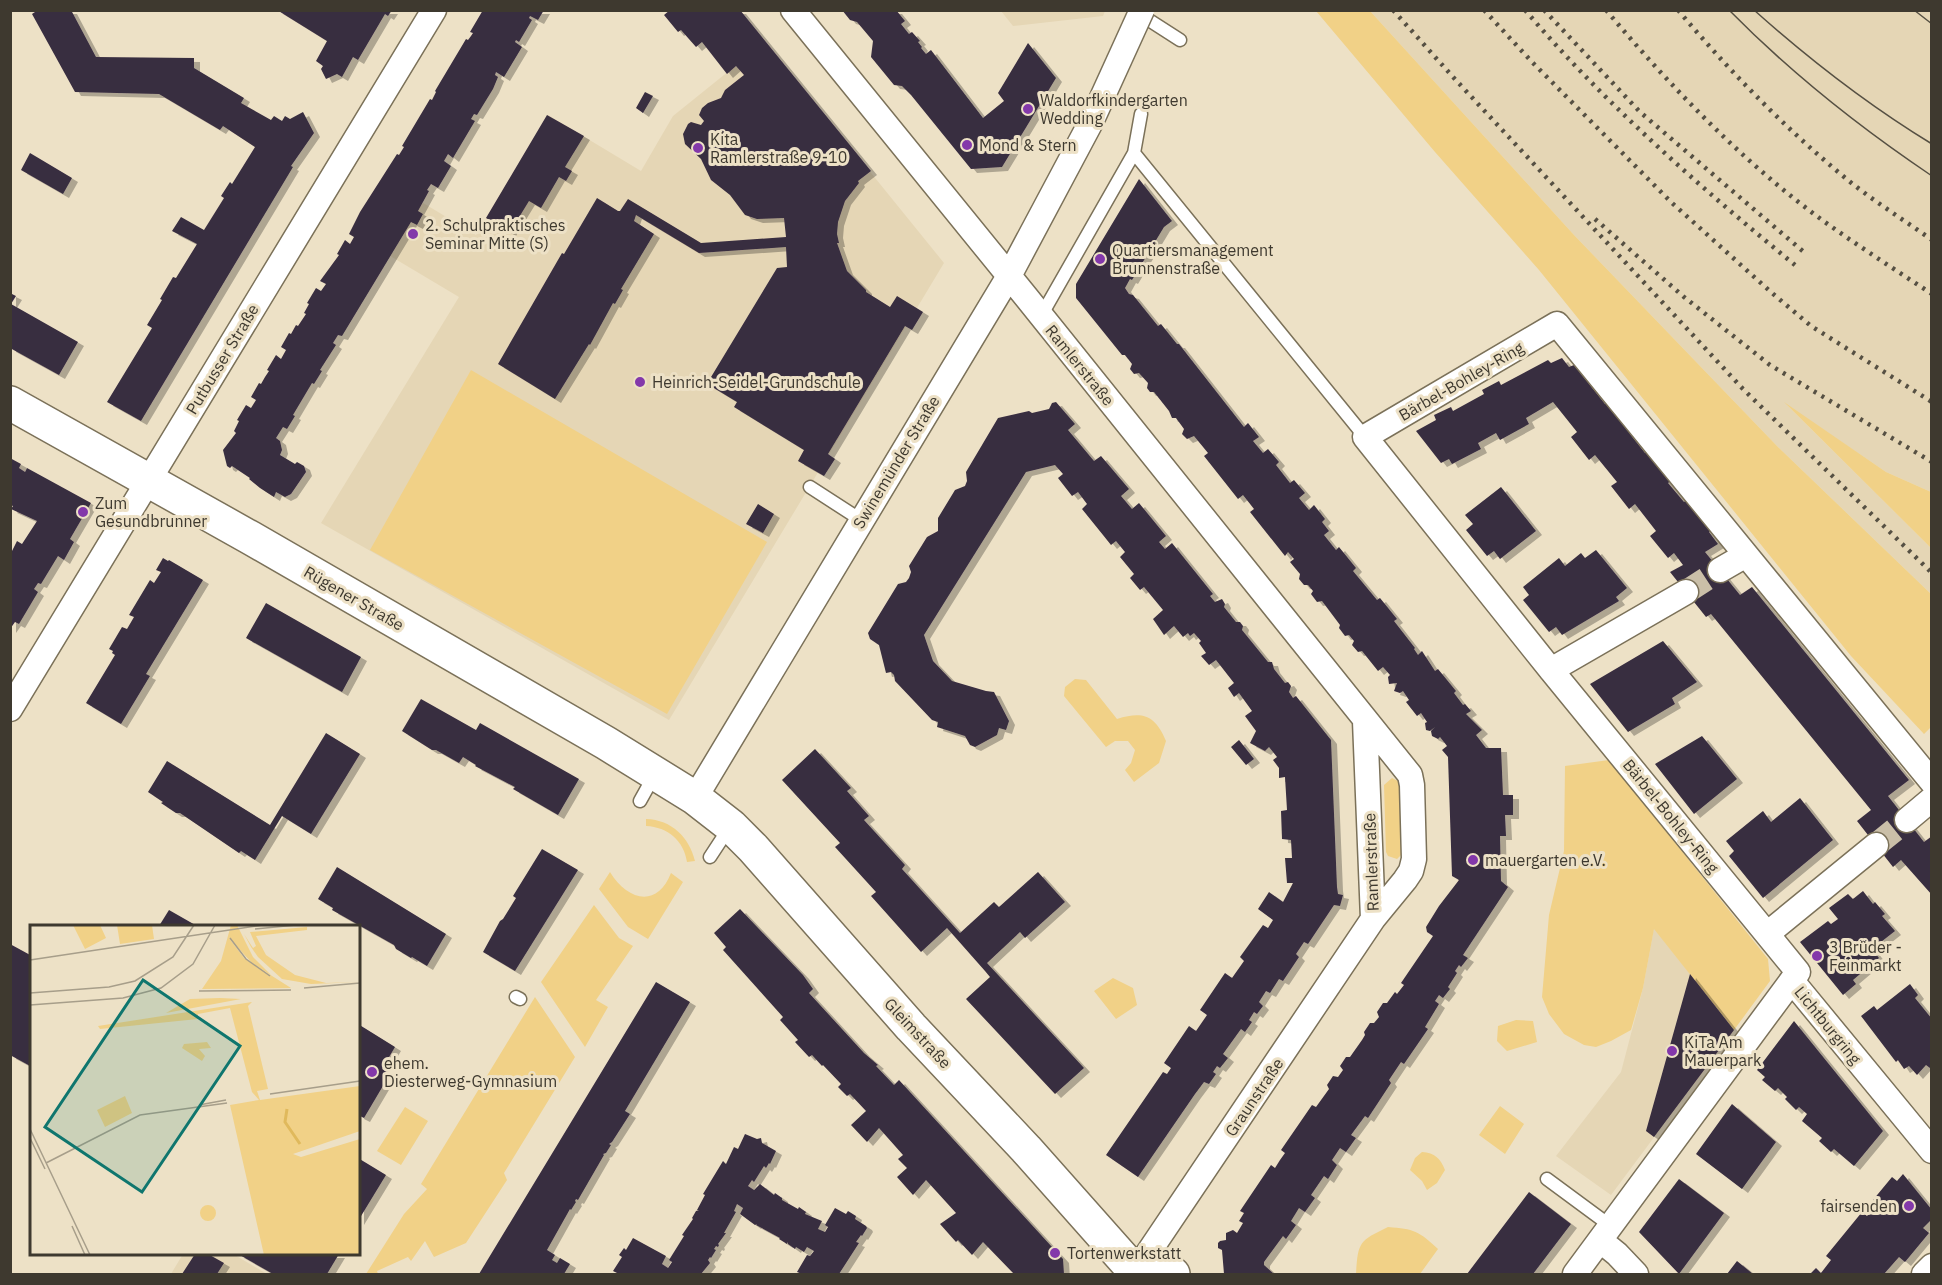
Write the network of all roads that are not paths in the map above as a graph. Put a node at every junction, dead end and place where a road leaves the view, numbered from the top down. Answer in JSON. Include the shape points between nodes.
{"nodes":[{"id":1,"x":434,"y":10,"type":"edge"},
{"id":2,"x":793,"y":10,"type":"edge"},
{"id":3,"x":1135,"y":10,"type":"edge"},
{"id":4,"x":1142,"y":10,"type":"edge"},
{"id":5,"x":1180,"y":40,"type":"dead end"},
{"id":6,"x":1141,"y":114,"type":"dead end"},
{"id":7,"x":1134,"y":153,"type":"junction"},
{"id":8,"x":1009,"y":276,"type":"junction"},
{"id":9,"x":1041,"y":316,"type":"junction"},
{"id":10,"x":10,"y":403,"type":"edge"},
{"id":11,"x":1365,"y":437,"type":"junction"},
{"id":12,"x":148,"y":480,"type":"junction"},
{"id":13,"x":810,"y":487,"type":"dead end"},
{"id":14,"x":861,"y":520,"type":"junction"},
{"id":15,"x":1746,"y":555,"type":"junction"},
{"id":16,"x":1720,"y":570,"type":"tunnel mouth"},
{"id":17,"x":1686,"y":592,"type":"tunnel mouth"},
{"id":18,"x":1551,"y":670,"type":"junction"},
{"id":19,"x":10,"y":709,"type":"edge"},
{"id":20,"x":1365,"y":721,"type":"junction"},
{"id":21,"x":656,"y":773,"type":"junction"},
{"id":22,"x":1932,"y":782,"type":"edge"},
{"id":23,"x":695,"y":798,"type":"junction"},
{"id":24,"x":1932,"y":799,"type":"edge"},
{"id":25,"x":640,"y":801,"type":"dead end"},
{"id":26,"x":1907,"y":820,"type":"tunnel mouth"},
{"id":27,"x":731,"y":826,"type":"junction"},
{"id":28,"x":1875,"y":845,"type":"tunnel mouth"},
{"id":29,"x":710,"y":857,"type":"dead end"},
{"id":30,"x":1373,"y":919,"type":"junction"},
{"id":31,"x":1767,"y":934,"type":"junction"},
{"id":32,"x":1792,"y":981,"type":"junction"},
{"id":33,"x":1932,"y":1151,"type":"edge"},
{"id":34,"x":1547,"y":1179,"type":"dead end"},
{"id":35,"x":1606,"y":1234,"type":"junction"},
{"id":36,"x":1932,"y":1266,"type":"edge"},
{"id":37,"x":1135,"y":1274,"type":"edge"},
{"id":38,"x":1173,"y":1275,"type":"edge"},
{"id":39,"x":1575,"y":1275,"type":"edge"},
{"id":40,"x":1636,"y":1275,"type":"edge"},
{"id":41,"x":1924,"y":1275,"type":"edge"}],
"edges":[{"from":1,"to":12,"type":"street","name":"Putbusser Straße"},
{"from":2,"to":8,"type":"street","name":"Ramlerstraße"},
{"from":3,"to":5,"type":"lane"},
{"from":4,"to":8,"type":"street","name":"Swinemünder Straße","bridge":true,"via":[[1091,122]]},
{"from":6,"to":7,"type":"lane"},
{"from":7,"to":9,"type":"lane"},
{"from":7,"to":11,"type":"lane"},
{"from":8,"to":9,"type":"street","name":"Ramlerstraße"},
{"from":8,"to":14,"type":"street","name":"Swinemünder Straße"},
{"from":9,"to":20,"type":"street","name":"Ramlerstraße"},
{"from":10,"to":12,"type":"street","name":"Rügener Straße"},
{"from":11,"to":15,"type":"street","name":"Bärbel-Bohley-Ring","via":[[1557,324]]},
{"from":11,"to":18,"type":"street","name":"Bärbel-Bohley-Ring"},
{"from":12,"to":19,"type":"street","name":"Putbusser Straße"},
{"from":12,"to":21,"type":"street","name":"Rügener Straße"},
{"from":13,"to":14,"type":"lane"},
{"from":14,"to":23,"type":"street","name":"Swinemünder Straße"},
{"from":15,"to":16,"type":"street"},
{"from":15,"to":22,"type":"street","name":"Bärbel-Bohley-Ring"},
{"from":17,"to":18,"type":"street"},
{"from":18,"to":31,"type":"street","name":"Bärbel-Bohley-Ring"},
{"from":20,"to":30,"type":"street","name":"Ramlerstraße"},
{"from":20,"to":30,"type":"street","name":"Ramlerstraße","via":[[1410,775],[1412,785],[1411,871]]},
{"from":21,"to":23,"type":"street","name":"Rügener Straße"},
{"from":21,"to":25,"type":"lane"},
{"from":23,"to":27,"type":"street","name":"Gleimstraße"},
{"from":24,"to":26,"type":"street"},
{"from":27,"to":29,"type":"lane"},
{"from":27,"to":37,"type":"street","name":"Gleimstraße"},
{"from":28,"to":31,"type":"street"},
{"from":30,"to":37,"type":"street","name":"Graunstraße"},
{"from":31,"to":32,"type":"street","name":"Bärbel-Bohley-Ring","via":[[1798,972]]},
{"from":32,"to":33,"type":"street","name":"Lichtburgring"},
{"from":32,"to":35,"type":"street","name":"Lichtburgring"},
{"from":34,"to":35,"type":"lane"},
{"from":35,"to":39,"type":"street","name":"Lichtburgring"},
{"from":35,"to":40,"type":"street"},
{"from":36,"to":41,"type":"street"},
{"from":37,"to":38,"type":"street"}]}
